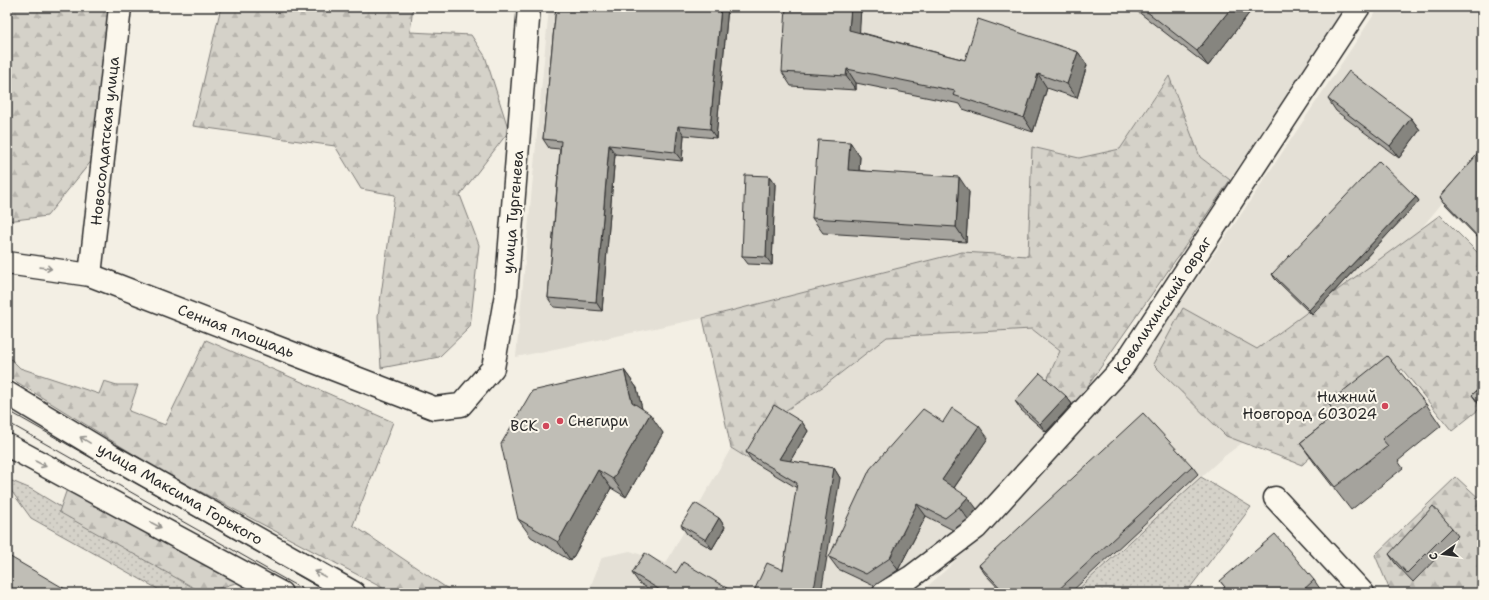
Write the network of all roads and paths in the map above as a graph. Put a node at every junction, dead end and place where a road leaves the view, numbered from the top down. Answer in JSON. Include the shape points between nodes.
{"nodes":[{"id":1,"x":120,"y":7,"type":"edge"},
{"id":2,"x":529,"y":7,"type":"edge"},
{"id":3,"x":1358,"y":7,"type":"edge"},
{"id":4,"x":7,"y":262,"type":"edge"},
{"id":5,"x":90,"y":275,"type":"junction"},
{"id":6,"x":7,"y":393,"type":"edge"},
{"id":7,"x":461,"y":405,"type":"joint"},
{"id":8,"x":7,"y":445,"type":"edge"},
{"id":9,"x":1275,"y":498,"type":"dead end"},
{"id":10,"x":281,"y":593,"type":"edge"},
{"id":11,"x":354,"y":593,"type":"edge"},
{"id":12,"x":884,"y":593,"type":"edge"},
{"id":13,"x":1363,"y":593,"type":"edge"}],
"edges":[{"from":1,"to":5,"type":"street","name":"Новосолдатская улица"},
{"from":2,"to":7,"type":"street","name":"улица Тургенева","via":[[506,294],[493,368]]},
{"from":3,"to":12,"type":"street","name":"Ковалихинский овраг","via":[[1122,368],[976,528],[911,577]]},
{"from":4,"to":5,"type":"street","name":"Сенная площадь","one_way":true},
{"from":5,"to":7,"type":"street","name":"Сенная площадь","via":[[434,408]]},
{"from":11,"to":6,"type":"street","name":"улица Максима Горького","one_way":true,"via":[[117,459]]},
{"from":8,"to":10,"type":"street","one_way":true},
{"from":9,"to":13,"type":"street"}]}
